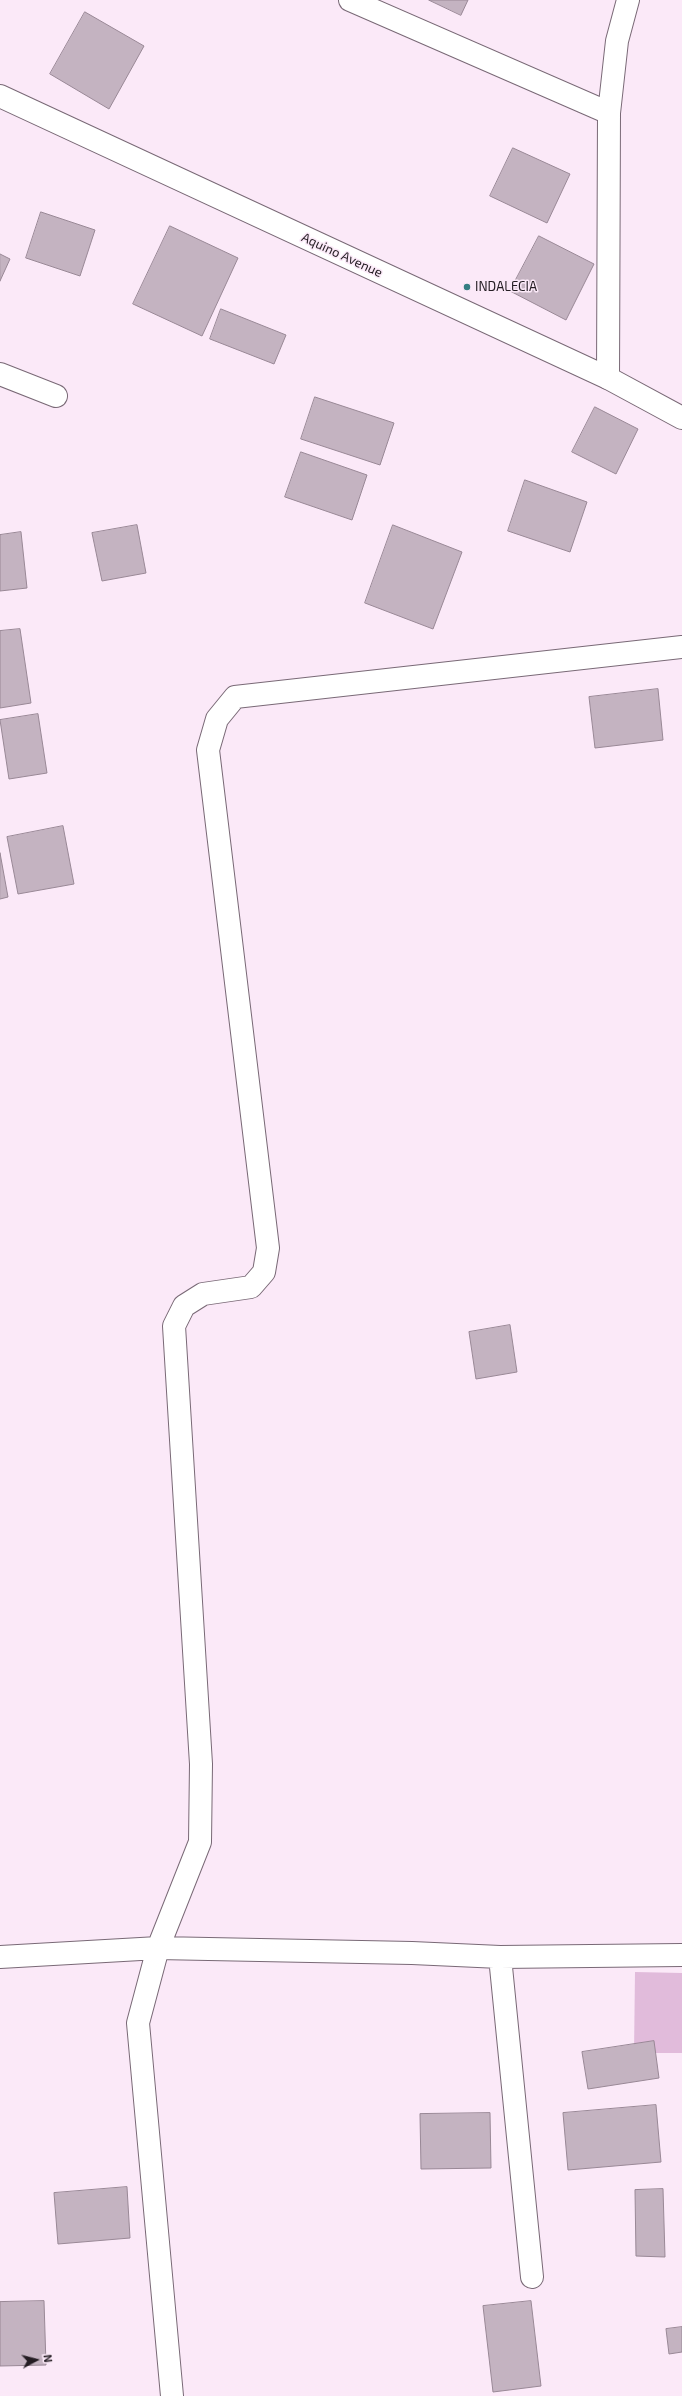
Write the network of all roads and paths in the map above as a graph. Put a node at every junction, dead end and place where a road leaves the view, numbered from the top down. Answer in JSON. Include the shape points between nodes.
{"nodes":[{"id":1,"x":350,"y":0,"type":"edge"},
{"id":2,"x":628,"y":0,"type":"edge"},
{"id":3,"x":0,"y":96,"type":"edge"},
{"id":4,"x":609,"y":113,"type":"junction"},
{"id":5,"x":0,"y":374,"type":"edge"},
{"id":6,"x":608,"y":378,"type":"junction"},
{"id":7,"x":56,"y":396,"type":"dead end"},
{"id":8,"x":682,"y":418,"type":"edge"},
{"id":9,"x":682,"y":647,"type":"edge"},
{"id":10,"x":158,"y":1948,"type":"junction"},
{"id":11,"x":682,"y":1954,"type":"edge"},
{"id":12,"x":0,"y":1957,"type":"edge"},
{"id":13,"x":500,"y":1957,"type":"junction"},
{"id":14,"x":532,"y":2277,"type":"dead end"},
{"id":15,"x":172,"y":2396,"type":"edge"}],
"edges":[{"from":1,"to":4,"type":"street"},
{"from":2,"to":4,"type":"street","via":[[617,41]]},
{"from":3,"to":6,"type":"street","name":"Aquino Avenue"},
{"from":4,"to":6,"type":"street"},
{"from":5,"to":7,"type":"street"},
{"from":6,"to":8,"type":"street","name":"Aquino Avenue"},
{"from":9,"to":10,"type":"street","via":[[235,697],[217,719],[208,750],[268,1248],[264,1272],[251,1287],[203,1294],[184,1306],[174,1326],[201,1764],[200,1842]]},
{"from":10,"to":12,"type":"street"},
{"from":10,"to":13,"type":"street"},
{"from":10,"to":15,"type":"street","via":[[138,2023]]},
{"from":11,"to":13,"type":"street"},
{"from":13,"to":14,"type":"street"}]}
